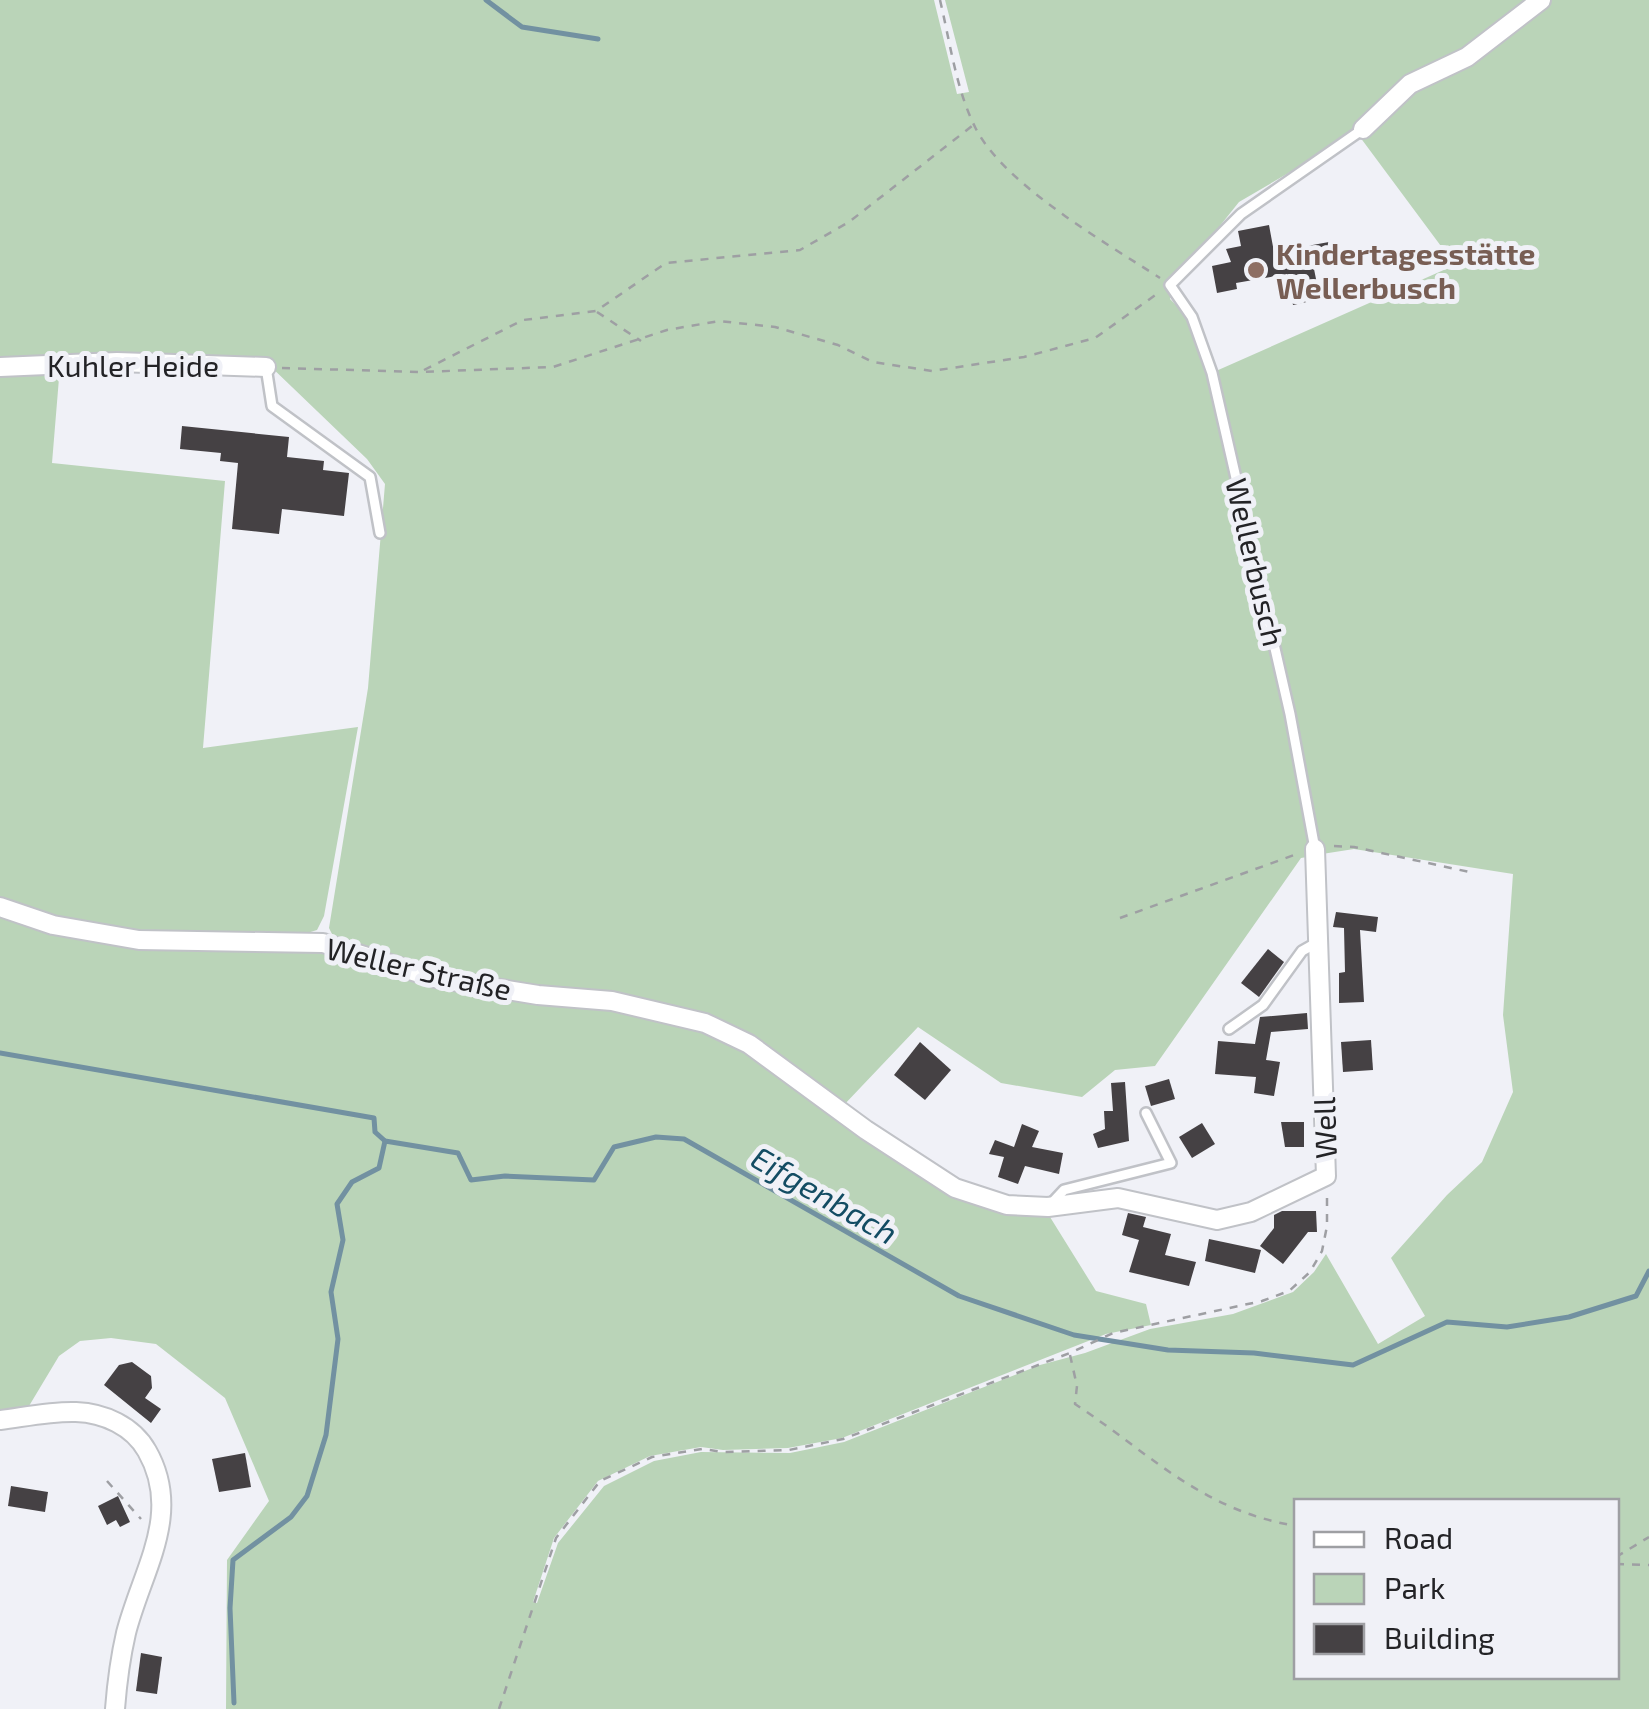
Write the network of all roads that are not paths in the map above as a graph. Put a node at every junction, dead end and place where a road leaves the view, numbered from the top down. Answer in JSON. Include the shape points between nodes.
{"nodes":[{"id":1,"x":1542,"y":0,"type":"edge"},
{"id":2,"x":1363,"y":130,"type":"joint"},
{"id":3,"x":0,"y":367,"type":"edge"},
{"id":4,"x":266,"y":368,"type":"joint"},
{"id":5,"x":380,"y":533,"type":"dead end"},
{"id":6,"x":1315,"y":849,"type":"joint"},
{"id":7,"x":0,"y":906,"type":"edge"},
{"id":8,"x":1318,"y":942,"type":"junction"},
{"id":9,"x":1230,"y":1030,"type":"dead end"},
{"id":10,"x":1146,"y":1113,"type":"dead end"},
{"id":11,"x":866,"y":1130,"type":"joint"},
{"id":12,"x":1048,"y":1207,"type":"junction"},
{"id":13,"x":0,"y":1420,"type":"edge"},
{"id":14,"x":115,"y":1709,"type":"edge"}],
"edges":[{"from":1,"to":2,"type":"street","via":[[1468,58],[1410,84]]},
{"from":2,"to":6,"type":"lane","name":"Wellerbusch","via":[[1240,214],[1170,285],[1192,317],[1212,373]]},
{"from":3,"to":4,"type":"street","name":"Kuhler Heide","via":[[117,362]]},
{"from":4,"to":5,"type":"lane","via":[[272,406],[370,477]]},
{"from":6,"to":8,"type":"street","name":"Well"},
{"from":7,"to":11,"type":"street","name":"Weller Straße","via":[[139,940],[323,943],[435,978],[653,1008],[706,1022],[749,1044]]},
{"from":8,"to":9,"type":"lane"},
{"from":8,"to":12,"type":"street","name":"Well","via":[[1326,1176],[1251,1212],[1217,1220],[1118,1198]]},
{"from":10,"to":12,"type":"lane","via":[[1170,1163],[1064,1190]]},
{"from":11,"to":12,"type":"street","name":"Well","via":[[955,1188],[1007,1204]]},
{"from":13,"to":14,"type":"street","via":[[75,1412],[109,1418],[134,1434],[158,1472],[161,1526],[127,1630]]}]}
